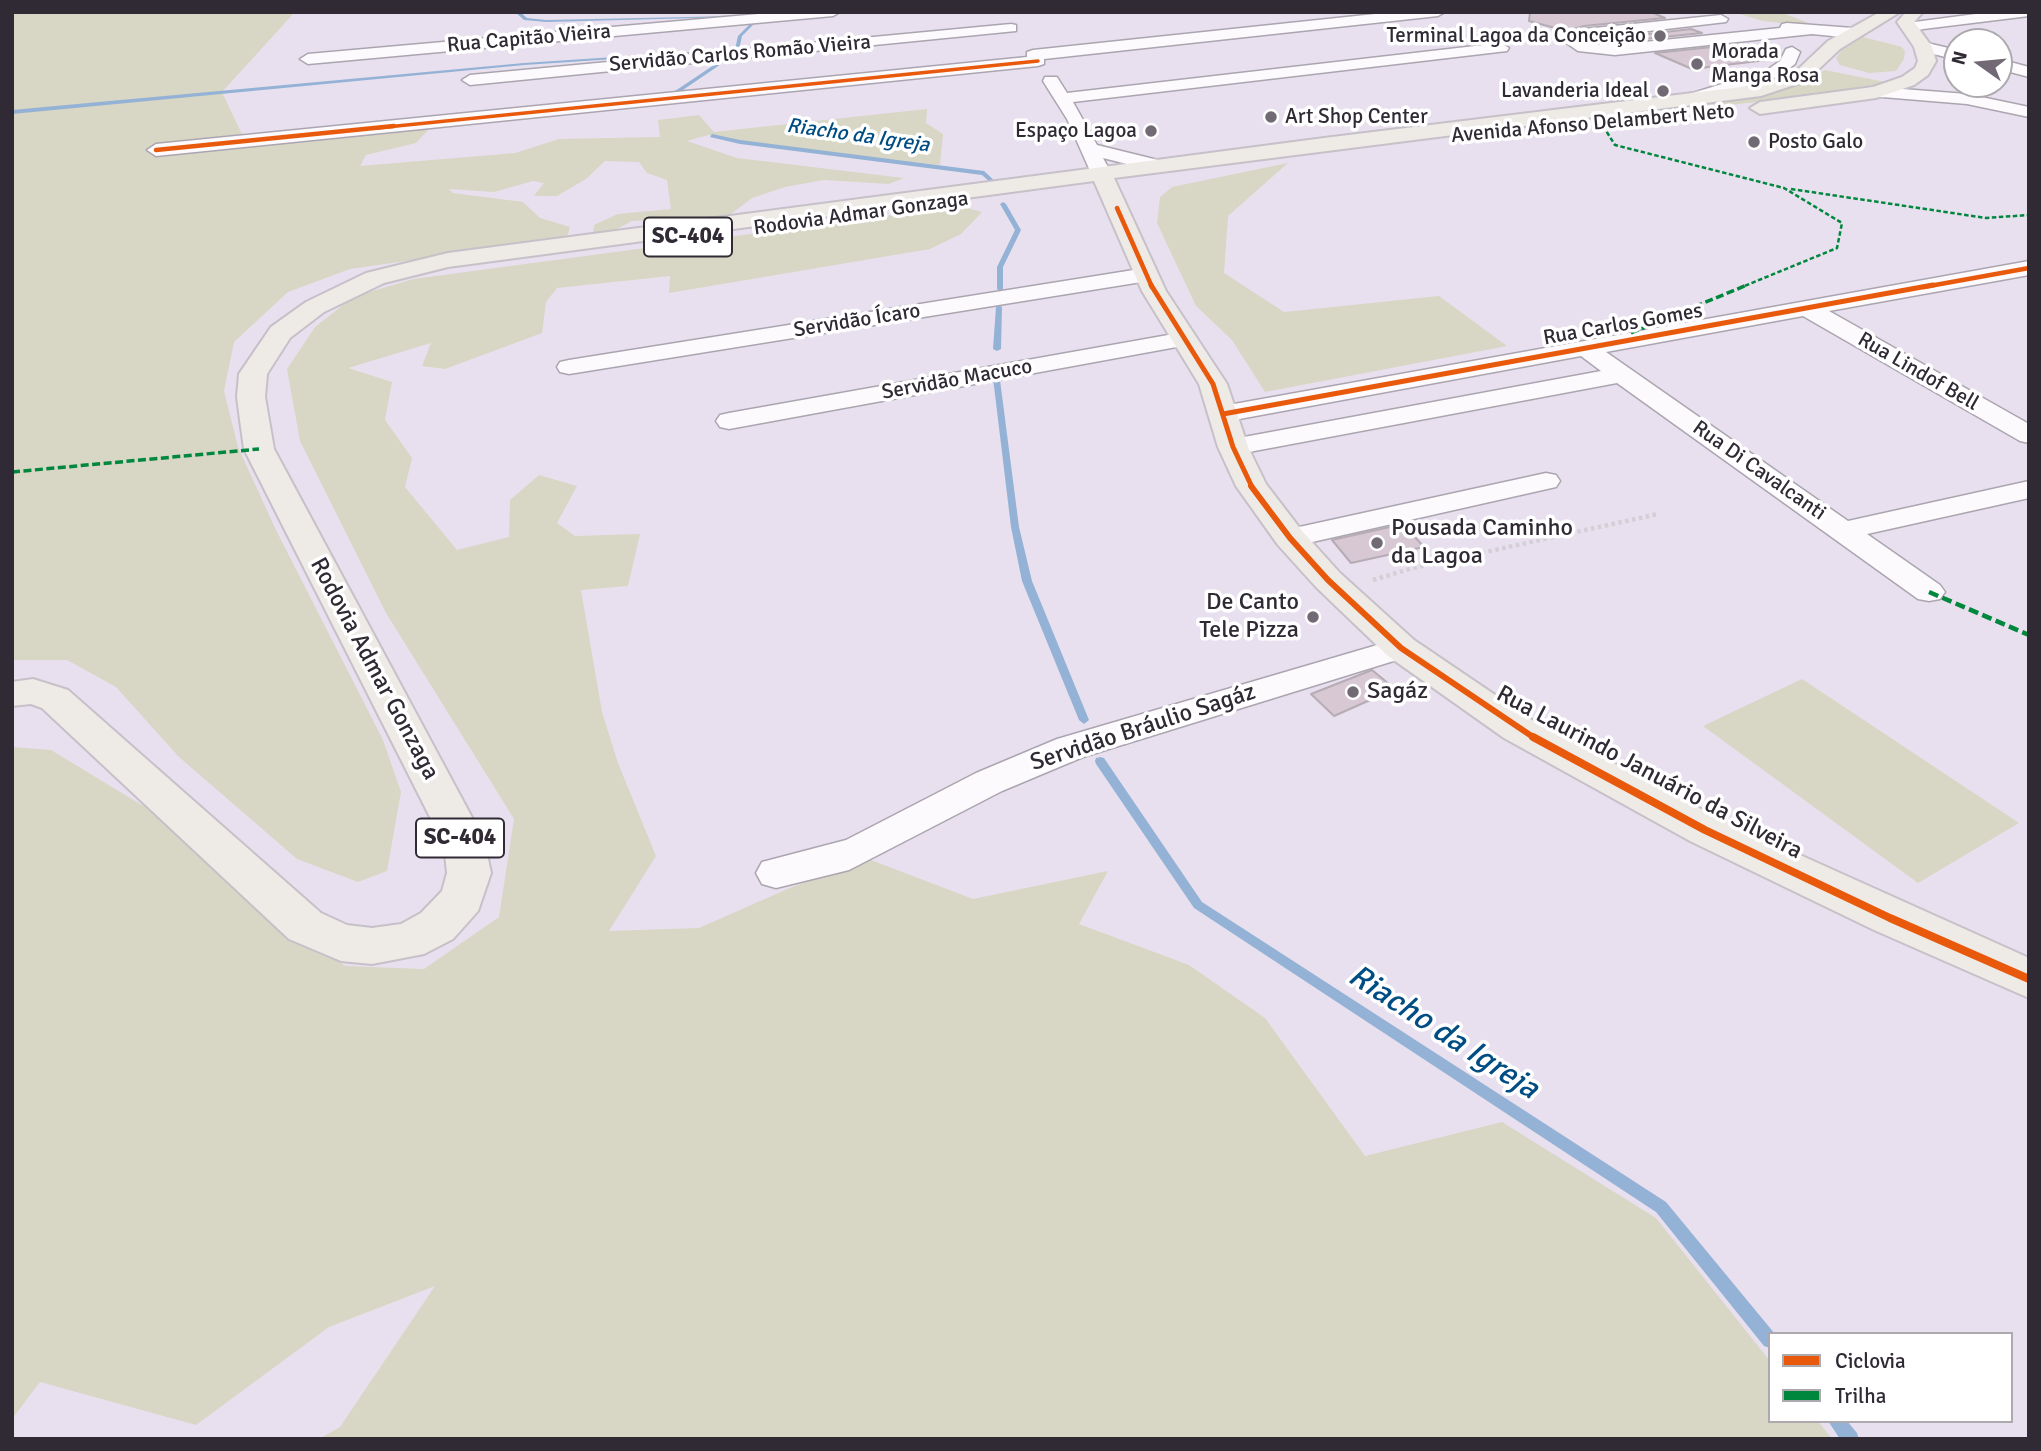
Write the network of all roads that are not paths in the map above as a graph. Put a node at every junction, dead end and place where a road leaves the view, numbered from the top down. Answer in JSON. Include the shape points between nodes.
{"nodes":[{"id":1,"x":833,"y":12,"type":"edge"},
{"id":2,"x":998,"y":12,"type":"edge"},
{"id":3,"x":1438,"y":12,"type":"edge"},
{"id":4,"x":1892,"y":12,"type":"edge"},
{"id":5,"x":2029,"y":12,"type":"edge"},
{"id":6,"x":1730,"y":19,"type":"edge"},
{"id":7,"x":1900,"y":29,"type":"edge"},
{"id":8,"x":1853,"y":33,"type":"junction"},
{"id":9,"x":1025,"y":46,"type":"junction"},
{"id":10,"x":1923,"y":47,"type":"junction"},
{"id":11,"x":1501,"y":48,"type":"dead end"},
{"id":12,"x":1792,"y":52,"type":"junction"},
{"id":13,"x":1943,"y":52,"type":"edge"},
{"id":14,"x":309,"y":59,"type":"dead end"},
{"id":15,"x":1817,"y":62,"type":"junction"},
{"id":16,"x":1838,"y":69,"type":"dead end"},
{"id":17,"x":1865,"y":75,"type":"dead end"},
{"id":18,"x":1915,"y":76,"type":"junction"},
{"id":19,"x":470,"y":80,"type":"dead end"},
{"id":20,"x":1876,"y":92,"type":"junction"},
{"id":21,"x":1063,"y":98,"type":"junction"},
{"id":22,"x":1686,"y":101,"type":"junction"},
{"id":23,"x":2029,"y":112,"type":"edge"},
{"id":24,"x":1602,"y":118,"type":"junction"},
{"id":25,"x":1090,"y":149,"type":"junction"},
{"id":26,"x":156,"y":150,"type":"dead end"},
{"id":27,"x":1163,"y":169,"type":"junction"},
{"id":28,"x":1118,"y":189,"type":"junction"},
{"id":29,"x":2018,"y":270,"type":"edge"},
{"id":30,"x":1146,"y":275,"type":"junction"},
{"id":31,"x":2029,"y":282,"type":"edge"},
{"id":32,"x":328,"y":299,"type":"junction"},
{"id":33,"x":1808,"y":309,"type":"junction"},
{"id":34,"x":1185,"y":339,"type":"junction"},
{"id":35,"x":1588,"y":350,"type":"junction"},
{"id":36,"x":569,"y":367,"type":"dead end"},
{"id":37,"x":1623,"y":374,"type":"junction"},
{"id":38,"x":729,"y":421,"type":"dead end"},
{"id":39,"x":1228,"y":430,"type":"junction"},
{"id":40,"x":2029,"y":435,"type":"edge"},
{"id":41,"x":1546,"y":481,"type":"dead end"},
{"id":42,"x":2029,"y":489,"type":"edge"},
{"id":43,"x":1844,"y":531,"type":"junction"},
{"id":44,"x":1290,"y":538,"type":"junction"},
{"id":45,"x":1929,"y":592,"type":"dead end"},
{"id":46,"x":1402,"y":648,"type":"junction"},
{"id":47,"x":12,"y":694,"type":"edge"},
{"id":48,"x":776,"y":873,"type":"dead end"},
{"id":49,"x":2029,"y":979,"type":"edge"}],
"edges":[{"from":1,"to":14,"type":"street","name":"Rua Capitão Vieira"},
{"from":2,"to":9,"type":"street"},
{"from":3,"to":9,"type":"street"},
{"from":4,"to":8,"type":"main road","name":"Avenida Afonso Delambert Neto"},
{"from":5,"to":7,"type":"street"},
{"from":6,"to":6,"type":"street","via":[[1615,50],[1584,48],[1570,40],[1584,34]]},
{"from":6,"to":8,"type":"street"},
{"from":6,"to":12,"type":"street"},
{"from":7,"to":8,"type":"main road"},
{"from":7,"to":10,"type":"main road"},
{"from":8,"to":15,"type":"main road","name":"Avenida Afonso Delambert Neto"},
{"from":9,"to":19,"type":"street","name":"Servidão Carlos Romão Vieira"},
{"from":9,"to":21,"type":"street"},
{"from":9,"to":26,"type":"street"},
{"from":10,"to":13,"type":"street"},
{"from":10,"to":18,"type":"main road","via":[[1927,61]]},
{"from":11,"to":21,"type":"street"},
{"from":12,"to":15,"type":"street"},
{"from":12,"to":22,"type":"street","via":[[1787,64],[1773,73]]},
{"from":15,"to":16,"type":"main road"},
{"from":15,"to":22,"type":"main road","name":"Avenida Afonso Delambert Neto","via":[[1783,84]]},
{"from":17,"to":18,"type":"main road"},
{"from":18,"to":20,"type":"main road","name":"Avenida Afonso Delambert Neto"},
{"from":20,"to":23,"type":"street","via":[[1967,99]]},
{"from":20,"to":24,"type":"main road","name":"Avenida Afonso Delambert Neto"},
{"from":21,"to":25,"type":"street"},
{"from":22,"to":24,"type":"main road","name":"Avenida Afonso Delambert Neto"},
{"from":24,"to":27,"type":"main road","name":"Avenida Afonso Delambert Neto"},
{"from":25,"to":27,"type":"street"},
{"from":25,"to":28,"type":"street"},
{"from":27,"to":28,"type":"main road"},
{"from":27,"to":28,"type":"main road","name":"Avenida Afonso Delambert Neto","number":"SC-404"},
{"from":28,"to":30,"type":"main road","name":"Rua Laurindo Januário da Silveira"},
{"from":28,"to":32,"type":"main road","name":"Rodovia Admar Gonzaga","number":"SC-404","via":[[431,262],[375,278]]},
{"from":28,"to":32,"type":"main road","name":"Rodovia Admar Gonzaga","number":"SC-404","via":[[1089,196],[1051,188],[410,274]]},
{"from":29,"to":31,"type":"street"},
{"from":29,"to":33,"type":"street","name":"Rua Carlos Gomes"},
{"from":30,"to":34,"type":"main road","name":"Rua Laurindo Januário da Silveira"},
{"from":30,"to":36,"type":"street","name":"Servidão Ícaro"},
{"from":32,"to":47,"type":"main road","name":"Rodovia Admar Gonzaga","number":"SC-404","via":[[280,333],[253,374],[251,397],[259,449],[454,822],[469,873],[462,899],[437,926],[408,941],[372,946],[341,943],[305,926],[55,699],[33,691]]},
{"from":33,"to":35,"type":"street","name":"Rua Carlos Gomes"},
{"from":33,"to":40,"type":"street","name":"Rua Lindof Bell"},
{"from":34,"to":38,"type":"street","name":"Servidão Macuco"},
{"from":34,"to":39,"type":"main road","name":"Rua Laurindo Januário da Silveira","via":[[1206,369]]},
{"from":35,"to":37,"type":"street","name":"Rua Di Cavalcanti"},
{"from":35,"to":39,"type":"street","name":"Rua Carlos Gomes"},
{"from":37,"to":39,"type":"street","name":"Rua Carlos Gomes"},
{"from":37,"to":43,"type":"street","name":"Rua Di Cavalcanti"},
{"from":39,"to":44,"type":"main road","name":"Rua Laurindo Januário da Silveira","via":[[1251,486]]},
{"from":41,"to":44,"type":"street"},
{"from":42,"to":43,"type":"street"},
{"from":43,"to":45,"type":"street","name":"Rua Di Cavalcanti"},
{"from":44,"to":46,"type":"main road","name":"Rua Laurindo Januário da Silveira"},
{"from":46,"to":48,"type":"street","name":"Servidão Bráulio Sagáz","via":[[1070,748],[989,782],[860,850]]},
{"from":46,"to":49,"type":"main road","name":"Rua Laurindo Januário da Silveira","via":[[1518,729],[1672,813],[1843,897]]}]}
